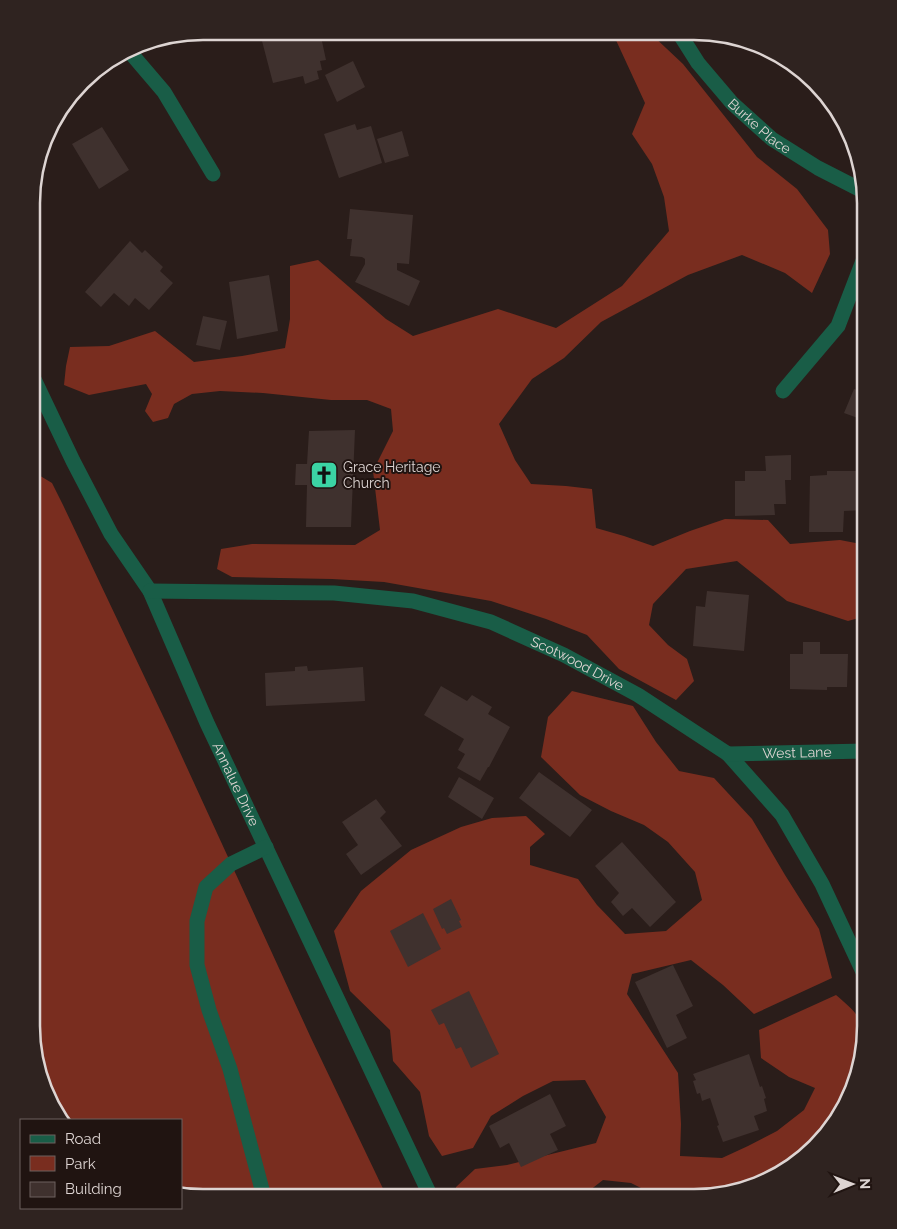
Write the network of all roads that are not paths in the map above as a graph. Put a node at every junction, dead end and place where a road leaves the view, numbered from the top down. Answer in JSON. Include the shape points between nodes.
{"nodes":[{"id":1,"x":683,"y":40,"type":"edge"},
{"id":2,"x":133,"y":56,"type":"edge"},
{"id":3,"x":213,"y":174,"type":"dead end"},
{"id":4,"x":856,"y":188,"type":"edge"},
{"id":5,"x":857,"y":276,"type":"edge"},
{"id":6,"x":783,"y":391,"type":"dead end"},
{"id":7,"x":40,"y":392,"type":"edge"},
{"id":8,"x":150,"y":591,"type":"junction"},
{"id":9,"x":857,"y":751,"type":"edge"},
{"id":10,"x":728,"y":754,"type":"junction"},
{"id":11,"x":266,"y":847,"type":"junction"},
{"id":12,"x":857,"y":959,"type":"edge"},
{"id":13,"x":262,"y":1189,"type":"edge"},
{"id":14,"x":427,"y":1189,"type":"edge"}],
"edges":[{"from":1,"to":4,"type":"street","name":"Burke Place","via":[[698,63],[732,103],[772,139]]},
{"from":2,"to":3,"type":"street","via":[[164,92]]},
{"from":5,"to":6,"type":"street","via":[[838,326]]},
{"from":7,"to":8,"type":"street","name":"Annalue Drive","via":[[111,534]]},
{"from":8,"to":10,"type":"street","name":"Scotwood Drive","via":[[334,593],[413,601],[491,622],[564,655],[638,695]]},
{"from":8,"to":11,"type":"street","name":"Annalue Drive","via":[[207,723]]},
{"from":9,"to":10,"type":"street","name":"West Lane"},
{"from":10,"to":12,"type":"street","name":"Scotwood Drive","via":[[782,815],[822,884]]},
{"from":11,"to":13,"type":"street","via":[[230,864],[206,887],[197,921],[197,965]]},
{"from":11,"to":14,"type":"street","name":"Annalue Drive"}]}
